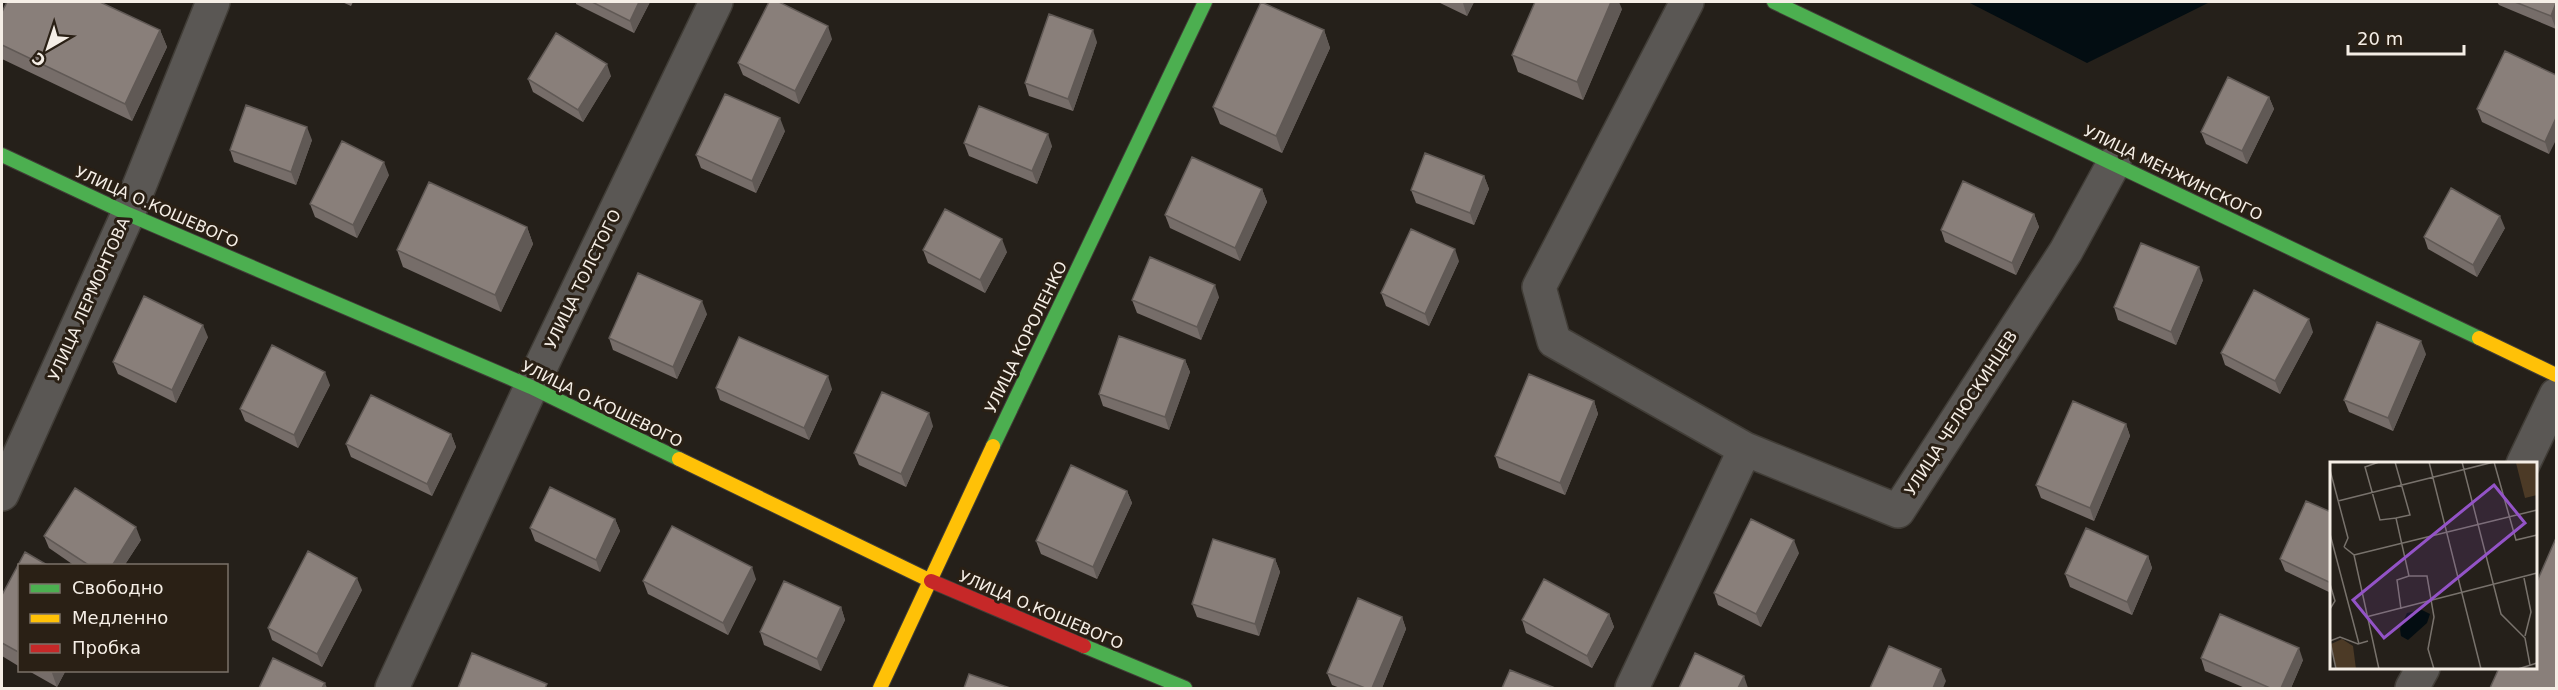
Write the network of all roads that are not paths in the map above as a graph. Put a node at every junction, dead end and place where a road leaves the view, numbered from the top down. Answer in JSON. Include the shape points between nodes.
{"nodes":[{"id":1,"x":213,"y":2,"type":"edge"},
{"id":2,"x":716,"y":2,"type":"edge"},
{"id":3,"x":1205,"y":2,"type":"edge"},
{"id":4,"x":1687,"y":2,"type":"edge"},
{"id":5,"x":1774,"y":2,"type":"edge"},
{"id":6,"x":2,"y":155,"type":"edge"},
{"id":7,"x":2114,"y":163,"type":"junction"},
{"id":8,"x":128,"y":214,"type":"junction"},
{"id":9,"x":2556,"y":375,"type":"edge"},
{"id":10,"x":531,"y":387,"type":"junction"},
{"id":11,"x":2556,"y":395,"type":"edge"},
{"id":12,"x":1744,"y":449,"type":"junction"},
{"id":13,"x":2524,"y":462,"type":"edge"},
{"id":14,"x":2,"y":494,"type":"edge"},
{"id":15,"x":929,"y":580,"type":"junction"},
{"id":16,"x":2422,"y":669,"type":"edge"},
{"id":17,"x":392,"y":688,"type":"edge"},
{"id":18,"x":880,"y":688,"type":"edge"},
{"id":19,"x":1185,"y":688,"type":"edge"},
{"id":20,"x":1632,"y":688,"type":"edge"},
{"id":21,"x":2412,"y":688,"type":"edge"}],
"edges":[{"from":1,"to":8,"type":"street","name":"УЛИЦА ЛЕРМОНТОВА"},
{"from":2,"to":10,"type":"street","name":"УЛИЦА ТОЛСТОГО"},
{"from":3,"to":15,"type":"street","name":"УЛИЦА КОРОЛЕНКО"},
{"from":4,"to":12,"type":"street","via":[[1539,287],[1554,341]]},
{"from":5,"to":7,"type":"street","name":"УЛИЦА МЕНЖИНСКОГО"},
{"from":6,"to":8,"type":"street","name":"УЛИЦА О.КОШЕВОГО"},
{"from":7,"to":9,"type":"street","name":"УЛИЦА МЕНЖИНСКОГО"},
{"from":7,"to":12,"type":"street","name":"УЛИЦА ЧЕЛЮСКИНЦЕВ","via":[[2066,251],[1898,511]]},
{"from":8,"to":10,"type":"street","name":"УЛИЦА О.КОШЕВОГО"},
{"from":8,"to":14,"type":"street","name":"УЛИЦА ЛЕРМОНТОВА"},
{"from":10,"to":15,"type":"street","name":"УЛИЦА О.КОШЕВОГО"},
{"from":10,"to":17,"type":"street","name":"УЛИЦА ТОЛСТОГО"},
{"from":11,"to":13,"type":"street"},
{"from":12,"to":20,"type":"street"},
{"from":15,"to":18,"type":"street","name":"УЛИЦА КОРОЛЕНКО"},
{"from":15,"to":19,"type":"street","name":"УЛИЦА О.КОШЕВОГО"},
{"from":16,"to":21,"type":"street"}]}
